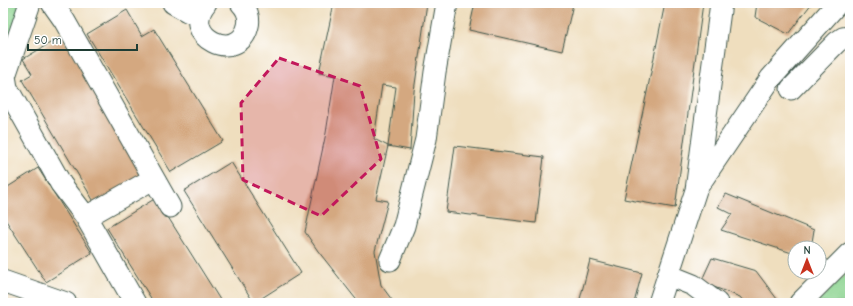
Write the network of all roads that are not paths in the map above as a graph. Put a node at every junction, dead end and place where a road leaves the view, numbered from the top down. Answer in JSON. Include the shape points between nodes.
{"nodes":[{"id":1,"x":30,"y":3,"type":"edge"},
{"id":2,"x":52,"y":3,"type":"edge"},
{"id":3,"x":173,"y":3,"type":"edge"},
{"id":4,"x":242,"y":3,"type":"edge"},
{"id":5,"x":447,"y":3,"type":"edge"},
{"id":6,"x":721,"y":3,"type":"edge"},
{"id":7,"x":838,"y":3,"type":"edge"},
{"id":8,"x":203,"y":10,"type":"edge"},
{"id":9,"x":850,"y":37,"type":"edge"},
{"id":10,"x":791,"y":89,"type":"dead end"},
{"id":11,"x":153,"y":179,"type":"junction"},
{"id":12,"x":696,"y":190,"type":"junction"},
{"id":13,"x":170,"y":207,"type":"dead end"},
{"id":14,"x":86,"y":217,"type":"junction"},
{"id":15,"x":850,"y":253,"type":"edge"},
{"id":16,"x":390,"y":260,"type":"dead end"},
{"id":17,"x":668,"y":275,"type":"junction"},
{"id":18,"x":3,"y":281,"type":"edge"},
{"id":19,"x":66,"y":303,"type":"edge"},
{"id":20,"x":135,"y":303,"type":"edge"},
{"id":21,"x":660,"y":303,"type":"edge"},
{"id":22,"x":717,"y":303,"type":"edge"},
{"id":23,"x":800,"y":303,"type":"edge"}],
"edges":[{"from":1,"to":14,"type":"street","via":[[5,76],[7,88],[61,184]]},
{"from":2,"to":11,"type":"street"},
{"from":3,"to":8,"type":"street","via":[[187,11]]},
{"from":4,"to":8,"type":"street","via":[[249,18],[248,25],[242,37],[230,44],[216,44],[201,30],[199,23]]},
{"from":5,"to":16,"type":"street","via":[[426,139],[404,226]]},
{"from":6,"to":12,"type":"street"},
{"from":7,"to":12,"type":"street","via":[[771,78]]},
{"from":9,"to":10,"type":"street","via":[[837,42]]},
{"from":11,"to":13,"type":"street"},
{"from":11,"to":14,"type":"street"},
{"from":12,"to":17,"type":"street"},
{"from":14,"to":20,"type":"street"},
{"from":15,"to":23,"type":"street"},
{"from":17,"to":21,"type":"street"},
{"from":17,"to":22,"type":"street","via":[[693,285]]},
{"from":18,"to":19,"type":"street"}]}
